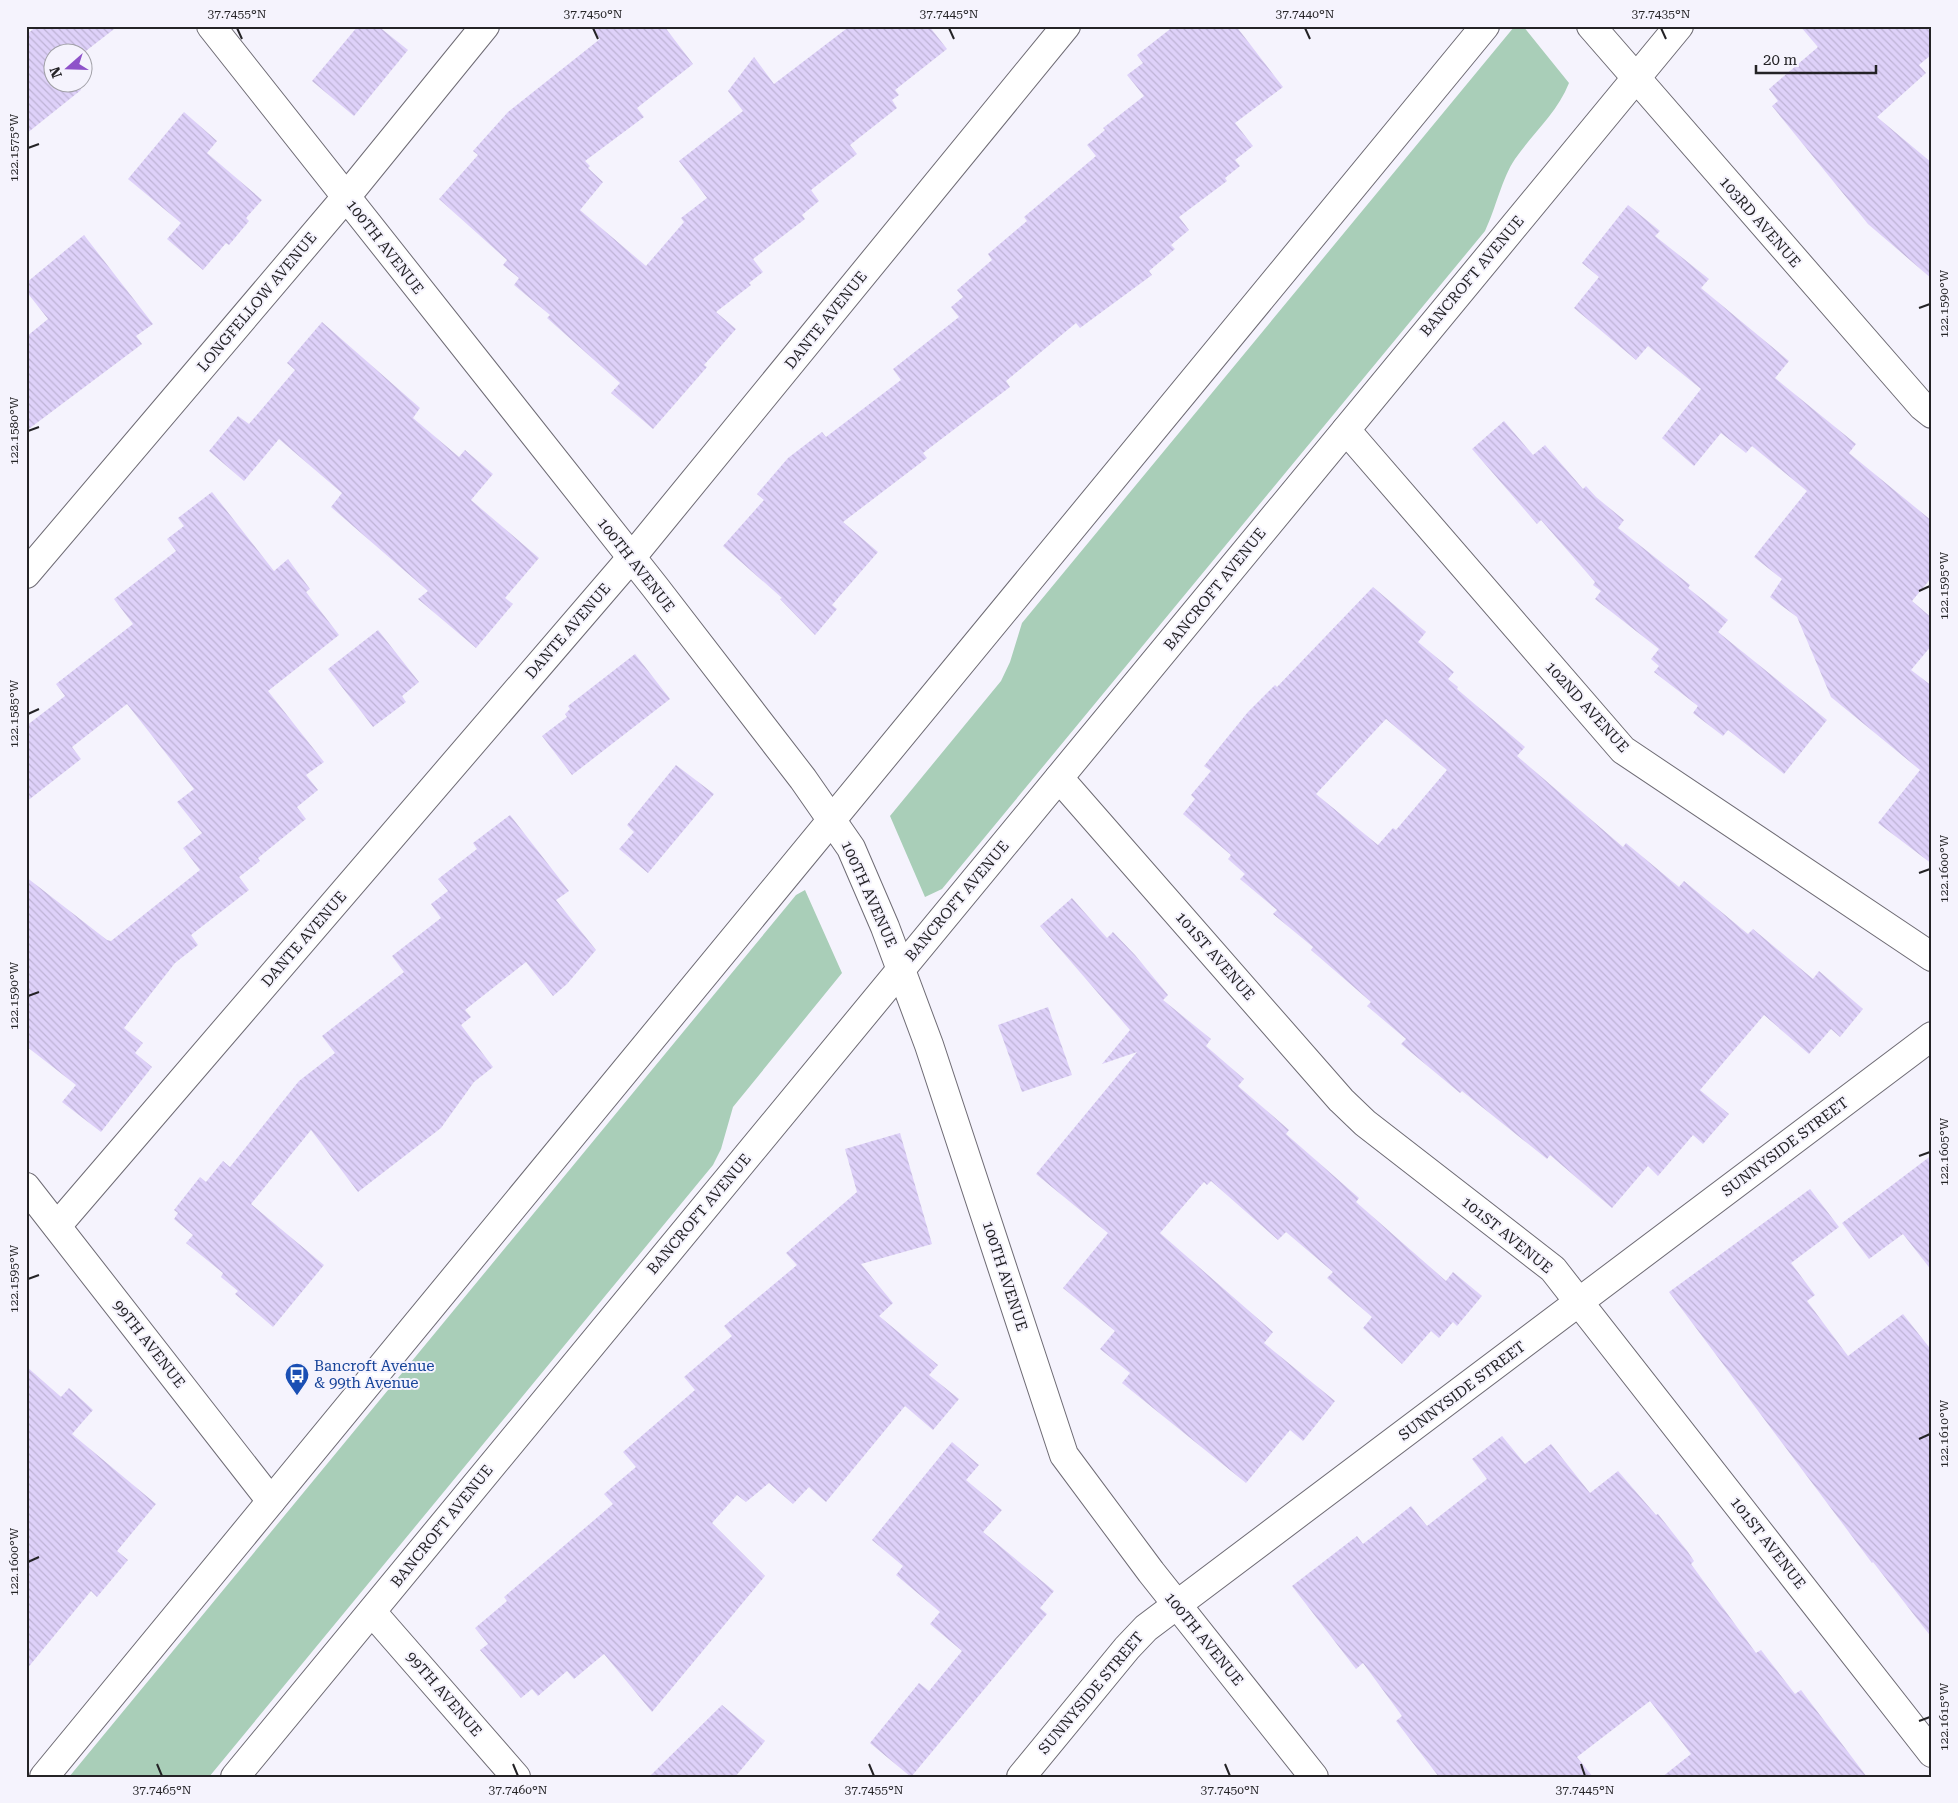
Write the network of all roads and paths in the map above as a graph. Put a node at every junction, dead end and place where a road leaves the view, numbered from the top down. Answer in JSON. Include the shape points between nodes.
{"nodes":[{"id":1,"x":211,"y":26,"type":"edge"},
{"id":2,"x":485,"y":26,"type":"edge"},
{"id":3,"x":1066,"y":26,"type":"edge"},
{"id":4,"x":1485,"y":26,"type":"edge"},
{"id":5,"x":1591,"y":26,"type":"edge"},
{"id":6,"x":1679,"y":26,"type":"edge"},
{"id":7,"x":1636,"y":78,"type":"junction"},
{"id":8,"x":346,"y":197,"type":"junction"},
{"id":9,"x":1932,"y":414,"type":"edge"},
{"id":10,"x":1346,"y":430,"type":"junction"},
{"id":11,"x":631,"y":558,"type":"junction"},
{"id":12,"x":26,"y":574,"type":"edge"},
{"id":13,"x":1059,"y":778,"type":"junction"},
{"id":14,"x":832,"y":820,"type":"junction"},
{"id":15,"x":1932,"y":957,"type":"edge"},
{"id":16,"x":901,"y":968,"type":"junction"},
{"id":17,"x":1932,"y":1036,"type":"edge"},
{"id":18,"x":26,"y":1187,"type":"edge"},
{"id":19,"x":57,"y":1226,"type":"junction"},
{"id":20,"x":1580,"y":1302,"type":"junction"},
{"id":21,"x":272,"y":1500,"type":"junction"},
{"id":22,"x":1177,"y":1605,"type":"junction"},
{"id":23,"x":372,"y":1612,"type":"junction"},
{"id":24,"x":1932,"y":1753,"type":"edge"},
{"id":25,"x":44,"y":1777,"type":"edge"},
{"id":26,"x":236,"y":1777,"type":"edge"},
{"id":27,"x":516,"y":1777,"type":"edge"},
{"id":28,"x":1021,"y":1777,"type":"edge"},
{"id":29,"x":1314,"y":1777,"type":"edge"}],
"edges":[{"from":1,"to":8,"type":"street","name":"100TH AVENUE"},
{"from":2,"to":8,"type":"street","name":"LONGFELLOW AVENUE"},
{"from":3,"to":11,"type":"street","name":"DANTE AVENUE"},
{"from":4,"to":14,"type":"street"},
{"from":5,"to":7,"type":"street","name":"103RD AVENUE"},
{"from":6,"to":7,"type":"street","name":"BANCROFT AVENUE"},
{"from":7,"to":9,"type":"street","name":"103RD AVENUE"},
{"from":7,"to":10,"type":"street","name":"BANCROFT AVENUE"},
{"from":8,"to":11,"type":"street","name":"100TH AVENUE"},
{"from":8,"to":12,"type":"street","name":"LONGFELLOW AVENUE"},
{"from":10,"to":13,"type":"street","name":"BANCROFT AVENUE"},
{"from":10,"to":15,"type":"street","name":"102ND AVENUE","via":[[1623,750]]},
{"from":11,"to":14,"type":"street","name":"100TH AVENUE"},
{"from":11,"to":19,"type":"street","name":"DANTE AVENUE"},
{"from":13,"to":16,"type":"street","name":"BANCROFT AVENUE"},
{"from":13,"to":20,"type":"street","name":"101ST AVENUE","via":[[1341,1100],[1365,1123],[1553,1269]]},
{"from":14,"to":16,"type":"street","name":"100TH AVENUE","via":[[850,848]]},
{"from":14,"to":21,"type":"street"},
{"from":16,"to":22,"type":"street","name":"100TH AVENUE","via":[[1064,1455]]},
{"from":16,"to":23,"type":"street","name":"BANCROFT AVENUE"},
{"from":17,"to":20,"type":"street","name":"SUNNYSIDE STREET"},
{"from":18,"to":19,"type":"street","name":"99TH AVENUE"},
{"from":19,"to":21,"type":"street","name":"99TH AVENUE"},
{"from":20,"to":22,"type":"street","name":"SUNNYSIDE STREET"},
{"from":20,"to":24,"type":"street","name":"101ST AVENUE"},
{"from":21,"to":25,"type":"street"},
{"from":22,"to":28,"type":"street","name":"SUNNYSIDE STREET","via":[[1146,1628],[1127,1648]]},
{"from":22,"to":29,"type":"street","name":"100TH AVENUE"},
{"from":23,"to":26,"type":"street","name":"BANCROFT AVENUE"},
{"from":23,"to":27,"type":"street","name":"99TH AVENUE"}]}
